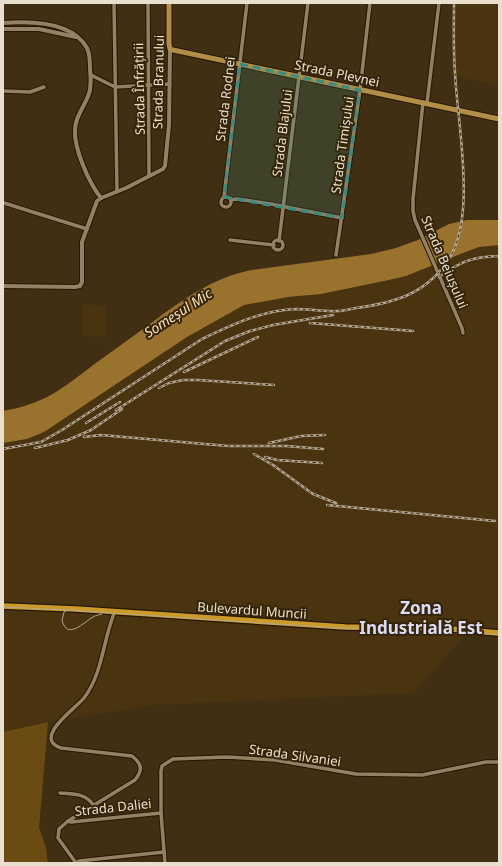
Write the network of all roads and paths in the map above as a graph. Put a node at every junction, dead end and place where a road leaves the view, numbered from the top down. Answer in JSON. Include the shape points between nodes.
{"nodes":[{"id":1,"x":114,"y":3,"type":"edge"},
{"id":2,"x":148,"y":3,"type":"edge"},
{"id":3,"x":169,"y":3,"type":"edge"},
{"id":4,"x":247,"y":3,"type":"edge"},
{"id":5,"x":308,"y":3,"type":"edge"},
{"id":6,"x":370,"y":3,"type":"edge"},
{"id":7,"x":439,"y":3,"type":"edge"},
{"id":8,"x":29,"y":22,"type":"junction"},
{"id":9,"x":4,"y":23,"type":"edge"},
{"id":10,"x":29,"y":28,"type":"junction"},
{"id":11,"x":4,"y":29,"type":"edge"},
{"id":12,"x":77,"y":37,"type":"junction"},
{"id":13,"x":170,"y":49,"type":"junction"},
{"id":14,"x":240,"y":64,"type":"junction"},
{"id":15,"x":91,"y":75,"type":"junction"},
{"id":16,"x":299,"y":77,"type":"junction"},
{"id":17,"x":170,"y":84,"type":"junction"},
{"id":18,"x":148,"y":85,"type":"junction"},
{"id":19,"x":44,"y":87,"type":"dead end"},
{"id":20,"x":115,"y":87,"type":"junction"},
{"id":21,"x":360,"y":90,"type":"junction"},
{"id":22,"x":3,"y":91,"type":"edge"},
{"id":23,"x":425,"y":103,"type":"junction"},
{"id":24,"x":499,"y":119,"type":"edge"},
{"id":25,"x":149,"y":176,"type":"junction"},
{"id":26,"x":118,"y":192,"type":"junction"},
{"id":27,"x":101,"y":198,"type":"junction"},
{"id":28,"x":224,"y":198,"type":"junction"},
{"id":29,"x":231,"y":200,"type":"junction"},
{"id":30,"x":4,"y":202,"type":"dead end"},
{"id":31,"x":283,"y":206,"type":"junction"},
{"id":32,"x":342,"y":218,"type":"junction"},
{"id":33,"x":87,"y":229,"type":"junction"},
{"id":34,"x":230,"y":240,"type":"dead end"},
{"id":35,"x":279,"y":241,"type":"junction"},
{"id":36,"x":274,"y":245,"type":"junction"},
{"id":37,"x":336,"y":256,"type":"dead end"},
{"id":38,"x":3,"y":286,"type":"edge"},
{"id":39,"x":463,"y":333,"type":"dead end"},
{"id":40,"x":3,"y":606,"type":"edge"},
{"id":41,"x":116,"y":612,"type":"junction"},
{"id":42,"x":499,"y":633,"type":"edge"},
{"id":43,"x":499,"y":762,"type":"edge"},
{"id":44,"x":60,"y":793,"type":"dead end"},
{"id":45,"x":94,"y":806,"type":"junction"},
{"id":46,"x":161,"y":813,"type":"junction"},
{"id":47,"x":68,"y":821,"type":"junction"},
{"id":48,"x":164,"y":852,"type":"junction"},
{"id":49,"x":76,"y":863,"type":"edge"},
{"id":50,"x":165,"y":863,"type":"edge"}],
"edges":[{"from":1,"to":20,"type":"street"},
{"from":2,"to":18,"type":"street","name":"Strada Înfrățirii"},
{"from":3,"to":13,"type":"main road","name":"Strada Branului"},
{"from":4,"to":14,"type":"street","name":"Strada Rodnei"},
{"from":5,"to":16,"type":"street","name":"Strada Blajului"},
{"from":6,"to":21,"type":"street","name":"Strada Timișului"},
{"from":7,"to":23,"type":"street","name":"Strada Beiușului"},
{"from":8,"to":9,"type":"street"},
{"from":8,"to":10,"type":"street"},
{"from":8,"to":12,"type":"street","via":[[53,26]]},
{"from":9,"to":11,"type":"street"},
{"from":10,"to":11,"type":"street"},
{"from":10,"to":12,"type":"street"},
{"from":12,"to":15,"type":"street","via":[[87,48]]},
{"from":13,"to":14,"type":"main road","name":"Strada Plevnei"},
{"from":13,"to":17,"type":"street","name":"Strada Branului"},
{"from":14,"to":16,"type":"main road","name":"Strada Plevnei"},
{"from":14,"to":28,"type":"street","name":"Strada Rodnei"},
{"from":15,"to":20,"type":"street"},
{"from":15,"to":27,"type":"street","via":[[89,95],[76,122],[75,131],[84,166]]},
{"from":16,"to":21,"type":"main road","name":"Strada Plevnei"},
{"from":16,"to":31,"type":"street","name":"Strada Blajului"},
{"from":17,"to":18,"type":"street"},
{"from":17,"to":25,"type":"street","name":"Strada Branului","via":[[166,162],[164,168]]},
{"from":18,"to":20,"type":"street"},
{"from":18,"to":25,"type":"street","name":"Strada Înfrățirii"},
{"from":19,"to":22,"type":"street","via":[[30,92]]},
{"from":20,"to":26,"type":"street"},
{"from":21,"to":23,"type":"main road","name":"Strada Plevnei"},
{"from":21,"to":32,"type":"street","name":"Strada Timișului"},
{"from":23,"to":24,"type":"main road","name":"Strada Plevnei"},
{"from":23,"to":39,"type":"street","name":"Strada Beiușului","via":[[413,211]]},
{"from":25,"to":26,"type":"street"},
{"from":26,"to":27,"type":"street"},
{"from":27,"to":33,"type":"street"},
{"from":28,"to":29,"type":"street"},
{"from":28,"to":29,"type":"street","via":[[221,203],[225,207],[230,206]]},
{"from":29,"to":31,"type":"street"},
{"from":30,"to":33,"type":"street"},
{"from":31,"to":32,"type":"street"},
{"from":31,"to":35,"type":"street","name":"Strada Blajului"},
{"from":32,"to":37,"type":"street","name":"Strada Timișului"},
{"from":33,"to":38,"type":"street","via":[[82,247],[80,286]]},
{"from":34,"to":36,"type":"street"},
{"from":35,"to":36,"type":"street"},
{"from":35,"to":36,"type":"street","name":"Strada Blajului","via":[[283,243],[282,249],[276,250]]},
{"from":40,"to":41,"type":"main road","name":"Bulevardul Muncii"},
{"from":41,"to":42,"type":"main road","name":"Bulevardul Muncii","via":[[344,627],[438,628]]},
{"from":41,"to":45,"type":"street","via":[[90,688],[83,699],[54,728],[51,736],[53,744],[61,748],[128,755],[138,760],[141,768],[135,780]]},
{"from":43,"to":46,"type":"street","name":"Strada Silvaniei","via":[[479,763],[427,774],[363,774],[275,760],[227,757],[173,759],[162,766]]},
{"from":44,"to":45,"type":"street","via":[[86,797]]},
{"from":45,"to":47,"type":"street"},
{"from":46,"to":47,"type":"street","name":"Strada Daliei"},
{"from":46,"to":48,"type":"street","name":"Strada Silvaniei"},
{"from":47,"to":49,"type":"street","via":[[59,829],[58,838]]},
{"from":48,"to":49,"type":"street"},
{"from":48,"to":50,"type":"street","name":"Strada Silvaniei"}]}
